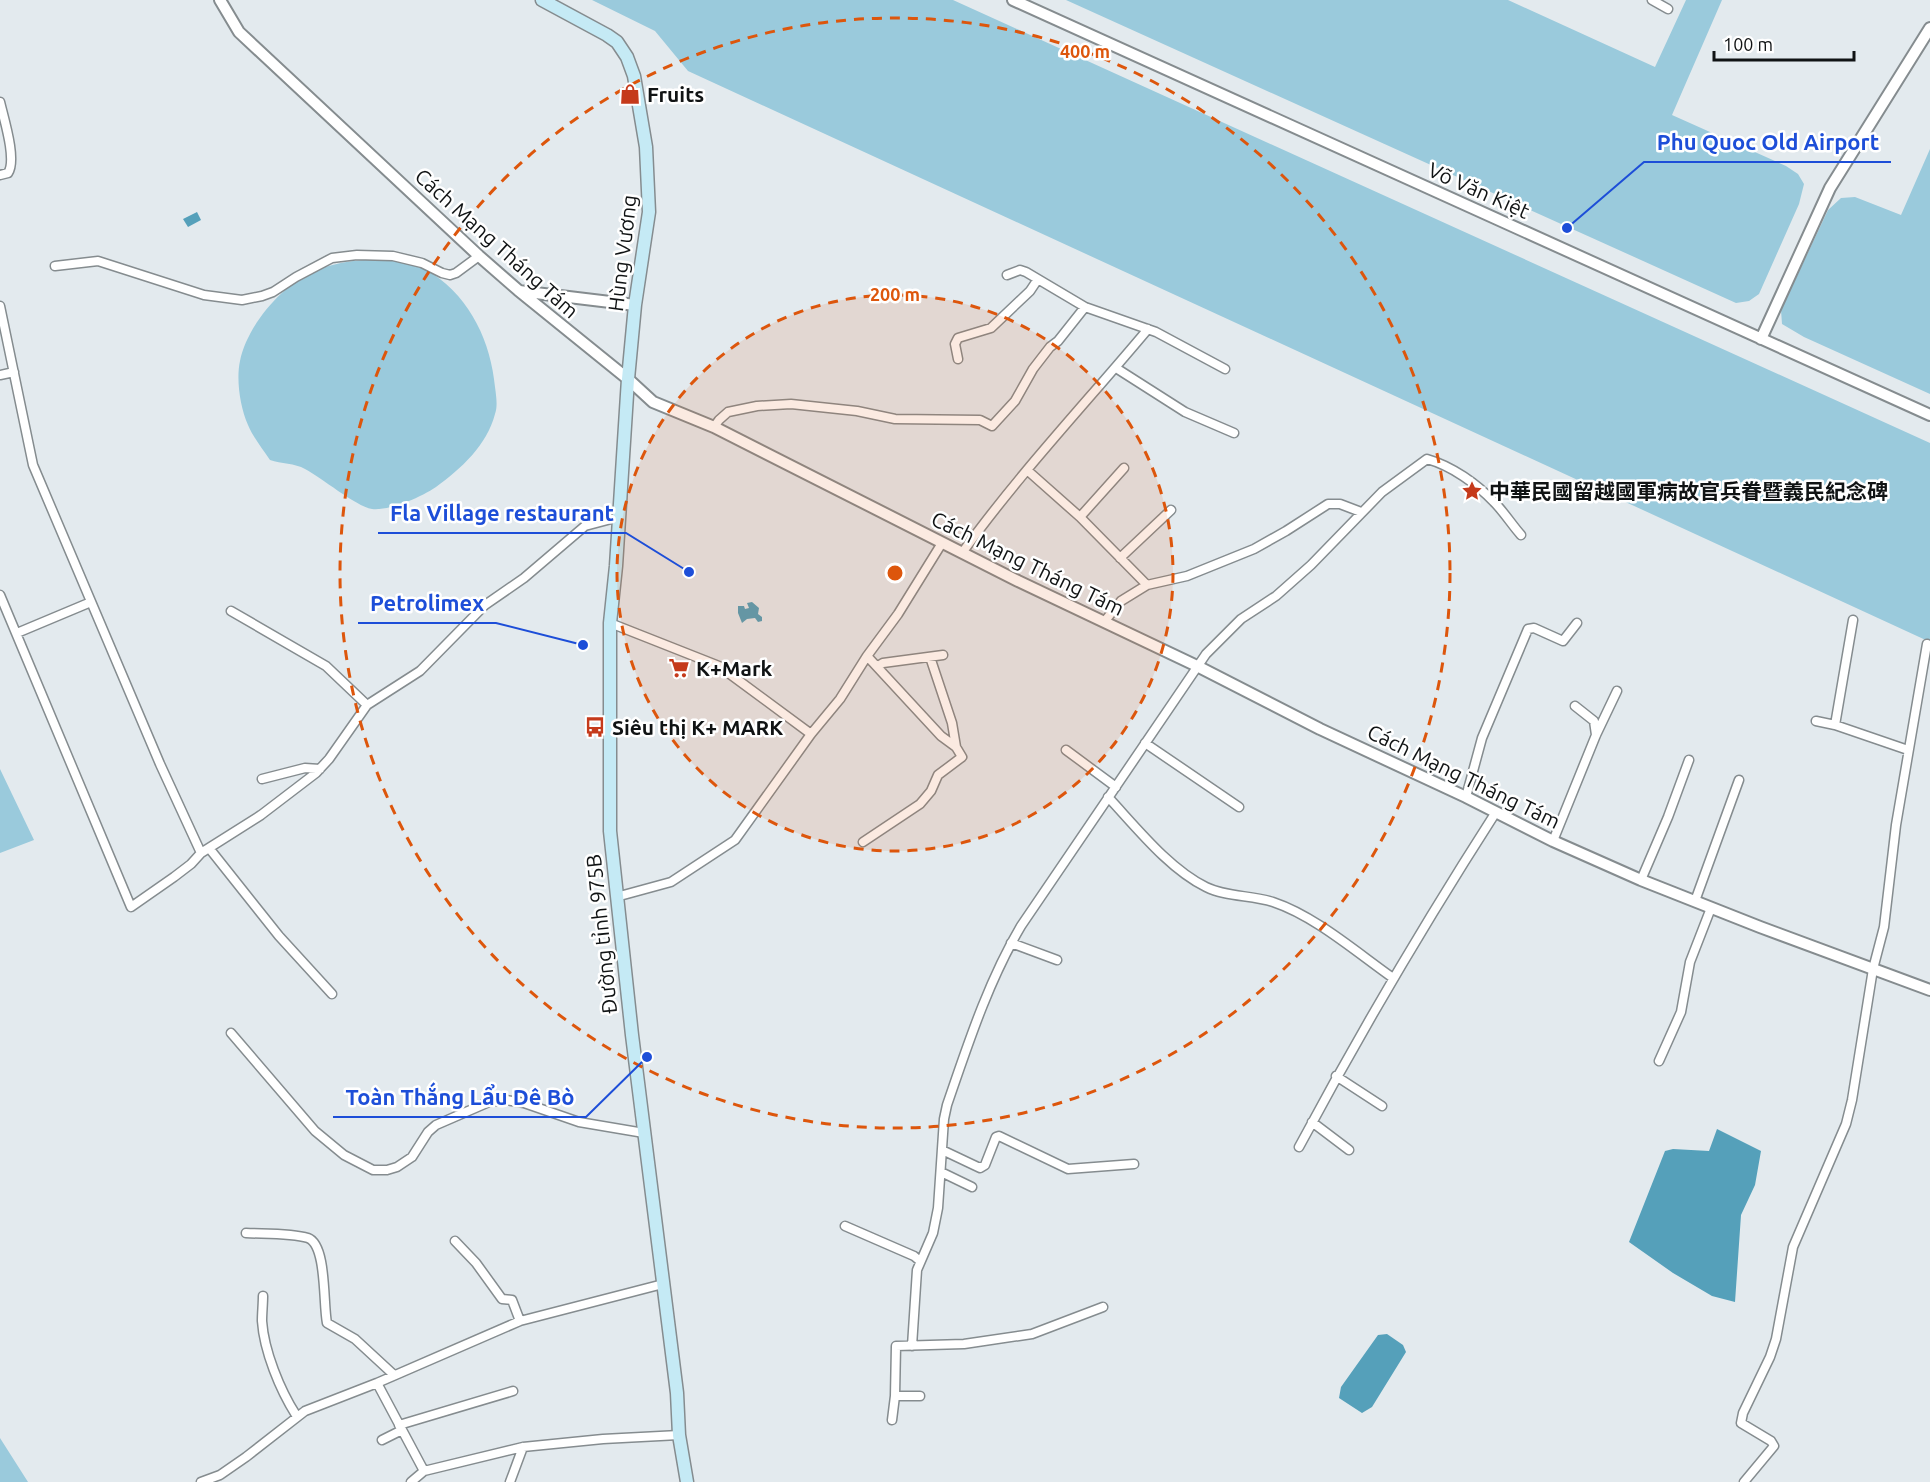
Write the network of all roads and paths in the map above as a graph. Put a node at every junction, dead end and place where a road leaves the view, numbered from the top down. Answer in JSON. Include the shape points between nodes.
{"nodes":[{"id":1,"x":220,"y":0,"type":"edge"},
{"id":2,"x":542,"y":0,"type":"edge"},
{"id":3,"x":1013,"y":0,"type":"edge"},
{"id":4,"x":1652,"y":0,"type":"edge"},
{"id":5,"x":1668,"y":9,"type":"dead end"},
{"id":6,"x":1930,"y":28,"type":"edge"},
{"id":7,"x":0,"y":102,"type":"edge"},
{"id":8,"x":0,"y":175,"type":"edge"},
{"id":9,"x":479,"y":256,"type":"junction"},
{"id":10,"x":55,"y":266,"type":"dead end"},
{"id":11,"x":1007,"y":275,"type":"dead end"},
{"id":12,"x":1038,"y":279,"type":"junction"},
{"id":13,"x":518,"y":290,"type":"junction"},
{"id":14,"x":635,"y":305,"type":"junction"},
{"id":15,"x":0,"y":306,"type":"edge"},
{"id":16,"x":1085,"y":307,"type":"junction"},
{"id":17,"x":1148,"y":329,"type":"junction"},
{"id":18,"x":1761,"y":339,"type":"junction"},
{"id":19,"x":958,"y":359,"type":"dead end"},
{"id":20,"x":1116,"y":368,"type":"junction"},
{"id":21,"x":1225,"y":369,"type":"dead end"},
{"id":22,"x":14,"y":372,"type":"junction"},
{"id":23,"x":0,"y":375,"type":"edge"},
{"id":24,"x":628,"y":379,"type":"junction"},
{"id":25,"x":1930,"y":416,"type":"edge"},
{"id":26,"x":714,"y":427,"type":"junction"},
{"id":27,"x":1234,"y":433,"type":"dead end"},
{"id":28,"x":1124,"y":468,"type":"dead end"},
{"id":29,"x":1027,"y":470,"type":"junction"},
{"id":30,"x":1171,"y":510,"type":"dead end"},
{"id":31,"x":1361,"y":512,"type":"junction"},
{"id":32,"x":619,"y":517,"type":"junction"},
{"id":33,"x":1080,"y":517,"type":"junction"},
{"id":34,"x":1521,"y":535,"type":"dead end"},
{"id":35,"x":942,"y":543,"type":"junction"},
{"id":36,"x":963,"y":554,"type":"junction"},
{"id":37,"x":1120,"y":558,"type":"junction"},
{"id":38,"x":1147,"y":585,"type":"junction"},
{"id":39,"x":0,"y":595,"type":"edge"},
{"id":40,"x":91,"y":603,"type":"junction"},
{"id":41,"x":231,"y":610,"type":"dead end"},
{"id":42,"x":1853,"y":620,"type":"dead end"},
{"id":43,"x":1104,"y":622,"type":"junction"},
{"id":44,"x":610,"y":623,"type":"junction"},
{"id":45,"x":1577,"y":623,"type":"dead end"},
{"id":46,"x":17,"y":633,"type":"junction"},
{"id":47,"x":1927,"y":644,"type":"dead end"},
{"id":48,"x":942,"y":655,"type":"dead end"},
{"id":49,"x":867,"y":656,"type":"junction"},
{"id":50,"x":930,"y":657,"type":"junction"},
{"id":51,"x":878,"y":666,"type":"junction"},
{"id":52,"x":1197,"y":666,"type":"junction"},
{"id":53,"x":1617,"y":691,"type":"dead end"},
{"id":54,"x":367,"y":705,"type":"junction"},
{"id":55,"x":1575,"y":706,"type":"dead end"},
{"id":56,"x":1816,"y":721,"type":"dead end"},
{"id":57,"x":1835,"y":725,"type":"junction"},
{"id":58,"x":811,"y":734,"type":"junction"},
{"id":59,"x":1596,"y":735,"type":"junction"},
{"id":60,"x":1144,"y":743,"type":"junction"},
{"id":61,"x":956,"y":747,"type":"junction"},
{"id":62,"x":1066,"y":750,"type":"dead end"},
{"id":63,"x":1908,"y":750,"type":"junction"},
{"id":64,"x":1689,"y":760,"type":"dead end"},
{"id":65,"x":320,"y":769,"type":"junction"},
{"id":66,"x":262,"y":779,"type":"dead end"},
{"id":67,"x":1740,"y":780,"type":"dead end"},
{"id":68,"x":1116,"y":787,"type":"junction"},
{"id":69,"x":1108,"y":797,"type":"junction"},
{"id":70,"x":1466,"y":797,"type":"junction"},
{"id":71,"x":1239,"y":807,"type":"dead end"},
{"id":72,"x":1496,"y":812,"type":"junction"},
{"id":73,"x":1553,"y":841,"type":"junction"},
{"id":74,"x":863,"y":842,"type":"dead end"},
{"id":75,"x":205,"y":850,"type":"junction"},
{"id":76,"x":1641,"y":880,"type":"junction"},
{"id":77,"x":616,"y":897,"type":"junction"},
{"id":78,"x":1695,"y":901,"type":"junction"},
{"id":79,"x":1711,"y":908,"type":"junction"},
{"id":80,"x":1011,"y":942,"type":"junction"},
{"id":81,"x":1057,"y":960,"type":"dead end"},
{"id":82,"x":1873,"y":969,"type":"junction"},
{"id":83,"x":1393,"y":978,"type":"junction"},
{"id":84,"x":1930,"y":990,"type":"edge"},
{"id":85,"x":332,"y":994,"type":"dead end"},
{"id":86,"x":231,"y":1033,"type":"dead end"},
{"id":87,"x":1659,"y":1061,"type":"dead end"},
{"id":88,"x":1336,"y":1076,"type":"junction"},
{"id":89,"x":1382,"y":1107,"type":"dead end"},
{"id":90,"x":1312,"y":1122,"type":"junction"},
{"id":91,"x":644,"y":1133,"type":"junction"},
{"id":92,"x":1299,"y":1147,"type":"dead end"},
{"id":93,"x":942,"y":1150,"type":"junction"},
{"id":94,"x":1349,"y":1150,"type":"dead end"},
{"id":95,"x":1134,"y":1164,"type":"dead end"},
{"id":96,"x":941,"y":1172,"type":"junction"},
{"id":97,"x":972,"y":1187,"type":"dead end"},
{"id":98,"x":845,"y":1226,"type":"dead end"},
{"id":99,"x":246,"y":1233,"type":"dead end"},
{"id":100,"x":455,"y":1241,"type":"dead end"},
{"id":101,"x":920,"y":1261,"type":"junction"},
{"id":102,"x":663,"y":1284,"type":"junction"},
{"id":103,"x":263,"y":1296,"type":"dead end"},
{"id":104,"x":1103,"y":1307,"type":"dead end"},
{"id":105,"x":520,"y":1321,"type":"junction"},
{"id":106,"x":912,"y":1346,"type":"junction"},
{"id":107,"x":394,"y":1375,"type":"junction"},
{"id":108,"x":376,"y":1383,"type":"junction"},
{"id":109,"x":513,"y":1391,"type":"dead end"},
{"id":110,"x":895,"y":1396,"type":"junction"},
{"id":111,"x":920,"y":1396,"type":"dead end"},
{"id":112,"x":296,"y":1415,"type":"junction"},
{"id":113,"x":892,"y":1420,"type":"dead end"},
{"id":114,"x":401,"y":1427,"type":"junction"},
{"id":115,"x":679,"y":1435,"type":"junction"},
{"id":116,"x":382,"y":1440,"type":"dead end"},
{"id":117,"x":523,"y":1447,"type":"junction"},
{"id":118,"x":424,"y":1471,"type":"junction"},
{"id":119,"x":201,"y":1482,"type":"edge"},
{"id":120,"x":411,"y":1482,"type":"edge"},
{"id":121,"x":510,"y":1482,"type":"edge"},
{"id":122,"x":687,"y":1482,"type":"edge"},
{"id":123,"x":1744,"y":1482,"type":"edge"}],
"edges":[{"from":1,"to":9,"type":"street","name":"Cách Mạng Tháng Tám","via":[[239,32]]},
{"from":2,"to":14,"type":"main road","name":"Hùng Vương","via":[[617,42],[634,76],[649,181],[649,212]]},
{"from":3,"to":18,"type":"street","name":"Võ Văn Kiệt"},
{"from":4,"to":5,"type":"street"},
{"from":6,"to":18,"type":"street","via":[[1830,188]]},
{"from":7,"to":8,"type":"street","via":[[11,168]]},
{"from":9,"to":10,"type":"street","via":[[450,275],[393,256],[332,258],[273,292],[242,300],[204,295],[98,261]]},
{"from":9,"to":13,"type":"street","name":"Cách Mạng Tháng Tám"},
{"from":11,"to":12,"type":"street","via":[[1020,270]]},
{"from":12,"to":16,"type":"street"},
{"from":12,"to":19,"type":"street","via":[[991,328],[958,339]]},
{"from":13,"to":14,"type":"street"},
{"from":13,"to":24,"type":"street","name":"Cách Mạng Tháng Tám"},
{"from":14,"to":24,"type":"main road","name":"Hùng Vương"},
{"from":15,"to":22,"type":"street"},
{"from":16,"to":17,"type":"street"},
{"from":16,"to":26,"type":"street","via":[[992,426],[980,420],[895,419],[791,404],[728,412]]},
{"from":17,"to":20,"type":"street"},
{"from":17,"to":21,"type":"street"},
{"from":18,"to":25,"type":"street","name":"Võ Văn Kiệt"},
{"from":20,"to":27,"type":"street","via":[[1185,412]]},
{"from":20,"to":29,"type":"street"},
{"from":22,"to":23,"type":"street"},
{"from":22,"to":40,"type":"street","via":[[33,465]]},
{"from":24,"to":26,"type":"street","name":"Cách Mạng Tháng Tám","via":[[653,402]]},
{"from":24,"to":32,"type":"main road","name":"Đường tỉnh 975B"},
{"from":26,"to":35,"type":"street","name":"Cách Mạng Tháng Tám"},
{"from":28,"to":33,"type":"street"},
{"from":29,"to":33,"type":"street"},
{"from":29,"to":36,"type":"street"},
{"from":30,"to":37,"type":"street"},
{"from":31,"to":34,"type":"street","via":[[1427,459],[1473,484]]},
{"from":31,"to":38,"type":"street","via":[[1328,504],[1254,549],[1187,576]]},
{"from":31,"to":52,"type":"street","via":[[1311,565],[1276,596],[1241,619]]},
{"from":32,"to":44,"type":"main road","name":"Đường tỉnh 975B"},
{"from":32,"to":54,"type":"street","via":[[585,526],[524,578],[484,605],[420,671]]},
{"from":33,"to":37,"type":"street"},
{"from":35,"to":36,"type":"street","name":"Cách Mạng Tháng Tám"},
{"from":35,"to":49,"type":"street"},
{"from":36,"to":43,"type":"street","name":"Cách Mạng Tháng Tám"},
{"from":37,"to":38,"type":"street"},
{"from":38,"to":43,"type":"street","via":[[1121,601]]},
{"from":39,"to":46,"type":"street"},
{"from":40,"to":46,"type":"street"},
{"from":40,"to":75,"type":"street","via":[[160,764]]},
{"from":41,"to":54,"type":"street","via":[[326,666]]},
{"from":42,"to":57,"type":"street"},
{"from":43,"to":52,"type":"street","name":"Cách Mạng Tháng Tám"},
{"from":44,"to":58,"type":"street","via":[[719,666]]},
{"from":44,"to":77,"type":"main road","name":"Đường tỉnh 975B","via":[[610,831]]},
{"from":45,"to":70,"type":"street","via":[[1563,641],[1528,629],[1482,738]]},
{"from":46,"to":75,"type":"street","via":[[131,907]]},
{"from":47,"to":63,"type":"street"},
{"from":48,"to":50,"type":"street"},
{"from":49,"to":51,"type":"street"},
{"from":49,"to":58,"type":"street","via":[[840,699]]},
{"from":50,"to":51,"type":"street"},
{"from":50,"to":61,"type":"street"},
{"from":51,"to":61,"type":"street","via":[[941,736]]},
{"from":52,"to":60,"type":"street"},
{"from":52,"to":70,"type":"street","name":"Cách Mạng Tháng Tám"},
{"from":53,"to":59,"type":"street"},
{"from":54,"to":65,"type":"street"},
{"from":55,"to":59,"type":"street","via":[[1594,721]]},
{"from":56,"to":57,"type":"street"},
{"from":57,"to":63,"type":"street"},
{"from":58,"to":77,"type":"street","via":[[735,840],[671,882]]},
{"from":59,"to":73,"type":"street"},
{"from":60,"to":68,"type":"street"},
{"from":60,"to":71,"type":"street"},
{"from":61,"to":74,"type":"street","via":[[962,757],[938,775],[920,804]]},
{"from":62,"to":68,"type":"street"},
{"from":63,"to":82,"type":"street","via":[[1884,927]]},
{"from":64,"to":76,"type":"street"},
{"from":65,"to":66,"type":"street","via":[[305,768]]},
{"from":65,"to":75,"type":"street"},
{"from":67,"to":78,"type":"street"},
{"from":68,"to":69,"type":"street"},
{"from":69,"to":80,"type":"street"},
{"from":69,"to":83,"type":"street","via":[[1161,854],[1206,887],[1253,896],[1292,911]]},
{"from":70,"to":72,"type":"street","name":"Cách Mạng Tháng Tám"},
{"from":72,"to":73,"type":"street","name":"Cách Mạng Tháng Tám"},
{"from":72,"to":83,"type":"street"},
{"from":73,"to":76,"type":"street","name":"Cách Mạng Tháng Tám"},
{"from":75,"to":85,"type":"street"},
{"from":76,"to":78,"type":"street","name":"Cách Mạng Tháng Tám"},
{"from":77,"to":91,"type":"main road","name":"Đường tỉnh 975B"},
{"from":78,"to":79,"type":"street","name":"Cách Mạng Tháng Tám"},
{"from":79,"to":82,"type":"street","name":"Cách Mạng Tháng Tám"},
{"from":79,"to":87,"type":"street","via":[[1690,962],[1681,1012]]},
{"from":80,"to":81,"type":"street"},
{"from":80,"to":93,"type":"street","via":[[985,997],[947,1105]]},
{"from":82,"to":84,"type":"street","name":"Cách Mạng Tháng Tám"},
{"from":82,"to":123,"type":"street","via":[[1846,1124],[1793,1247],[1776,1339],[1743,1413],[1741,1423],[1774,1446]]},
{"from":83,"to":88,"type":"street"},
{"from":86,"to":91,"type":"street","via":[[315,1131],[344,1155],[373,1170],[397,1167],[412,1157],[436,1125],[489,1101],[524,1102],[579,1122]]},
{"from":88,"to":89,"type":"street"},
{"from":88,"to":90,"type":"street"},
{"from":90,"to":92,"type":"street"},
{"from":90,"to":94,"type":"street"},
{"from":91,"to":102,"type":"main road","name":"Đường tỉnh 975B"},
{"from":93,"to":95,"type":"street","via":[[980,1168],[999,1136],[1068,1169]]},
{"from":93,"to":96,"type":"street"},
{"from":96,"to":97,"type":"street"},
{"from":96,"to":101,"type":"street","via":[[936,1222]]},
{"from":98,"to":101,"type":"street"},
{"from":99,"to":107,"type":"street","via":[[312,1240],[321,1258],[327,1323],[355,1339]]},
{"from":100,"to":105,"type":"street","via":[[502,1299],[512,1300]]},
{"from":101,"to":106,"type":"street","via":[[914,1292]]},
{"from":102,"to":105,"type":"street"},
{"from":102,"to":115,"type":"main road","name":"Đường tỉnh 975B"},
{"from":103,"to":112,"type":"street","via":[[267,1346],[281,1389]]},
{"from":104,"to":106,"type":"street","via":[[1032,1334],[964,1344]]},
{"from":105,"to":107,"type":"street"},
{"from":106,"to":110,"type":"street","via":[[896,1346]]},
{"from":107,"to":108,"type":"street"},
{"from":108,"to":112,"type":"street"},
{"from":108,"to":114,"type":"street"},
{"from":109,"to":114,"type":"street"},
{"from":110,"to":111,"type":"street"},
{"from":110,"to":113,"type":"street"},
{"from":112,"to":119,"type":"street","via":[[246,1457],[220,1475]]},
{"from":114,"to":116,"type":"street"},
{"from":114,"to":118,"type":"street"},
{"from":115,"to":117,"type":"street"},
{"from":115,"to":122,"type":"main road","name":"Đường tỉnh 975B"},
{"from":117,"to":118,"type":"street"},
{"from":117,"to":121,"type":"street"},
{"from":118,"to":120,"type":"street"}]}
